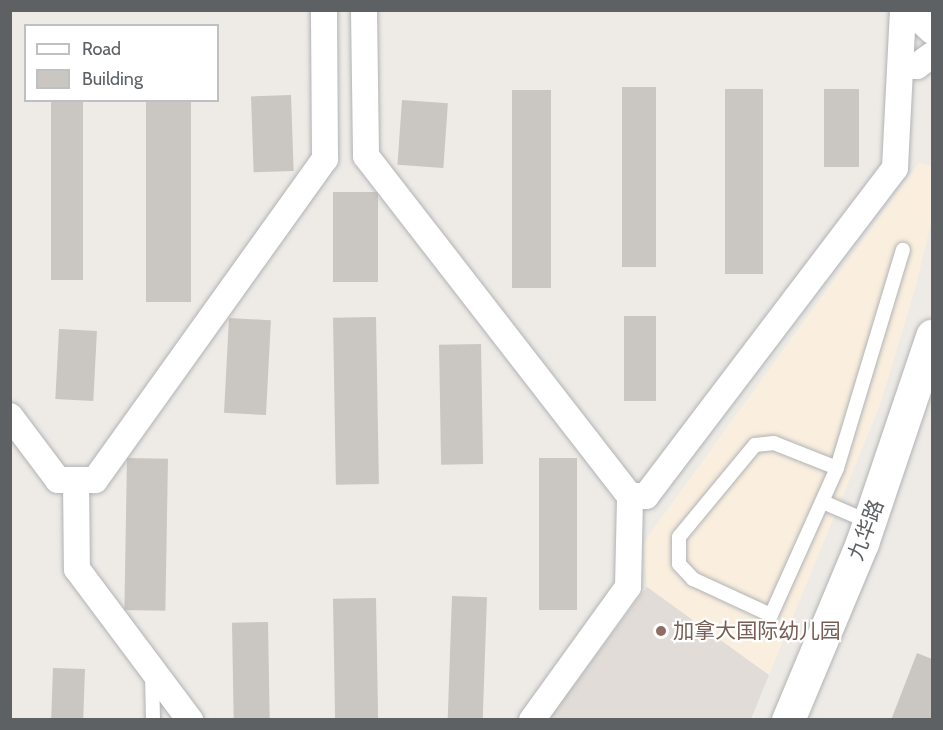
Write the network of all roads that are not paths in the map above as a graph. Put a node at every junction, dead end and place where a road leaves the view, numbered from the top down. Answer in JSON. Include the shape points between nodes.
{"nodes":[{"id":1,"x":324,"y":10,"type":"edge"},
{"id":2,"x":364,"y":10,"type":"edge"},
{"id":3,"x":903,"y":14,"type":"edge"},
{"id":4,"x":933,"y":31,"type":"edge"},
{"id":5,"x":933,"y":55,"type":"edge"},
{"id":6,"x":902,"y":65,"type":"junction"},
{"id":7,"x":366,"y":156,"type":"junction"},
{"id":8,"x":325,"y":159,"type":"junction"},
{"id":9,"x":903,"y":250,"type":"dead end"},
{"id":10,"x":933,"y":336,"type":"edge"},
{"id":11,"x":10,"y":416,"type":"edge"},
{"id":12,"x":837,"y":468,"type":"junction"},
{"id":13,"x":75,"y":480,"type":"junction"},
{"id":14,"x":630,"y":496,"type":"junction"},
{"id":15,"x":823,"y":502,"type":"junction"},
{"id":16,"x":869,"y":522,"type":"junction"},
{"id":17,"x":152,"y":670,"type":"junction"},
{"id":18,"x":153,"y":720,"type":"edge"},
{"id":19,"x":190,"y":720,"type":"edge"},
{"id":20,"x":532,"y":720,"type":"edge"},
{"id":21,"x":788,"y":720,"type":"edge"}],
"edges":[{"from":1,"to":8,"type":"street"},
{"from":2,"to":7,"type":"street"},
{"from":3,"to":4,"type":"street","via":[[919,19]]},
{"from":3,"to":6,"type":"street"},
{"from":5,"to":6,"type":"street","via":[[917,66]]},
{"from":6,"to":14,"type":"street","via":[[895,168],[646,496]]},
{"from":7,"to":8,"type":"street"},
{"from":7,"to":14,"type":"street"},
{"from":8,"to":13,"type":"street","via":[[95,480]]},
{"from":9,"to":12,"type":"lane"},
{"from":10,"to":16,"type":"street","name":"九华路"},
{"from":11,"to":13,"type":"street","via":[[58,480]]},
{"from":12,"to":15,"type":"lane"},
{"from":12,"to":15,"type":"lane","via":[[774,443],[755,445],[679,537],[676,557],[693,579],[771,615]]},
{"from":13,"to":17,"type":"street","via":[[77,569]]},
{"from":14,"to":20,"type":"street","via":[[628,587]]},
{"from":15,"to":16,"type":"lane"},
{"from":16,"to":21,"type":"street","name":"九华路"},
{"from":17,"to":18,"type":"lane"},
{"from":17,"to":19,"type":"street"}]}
